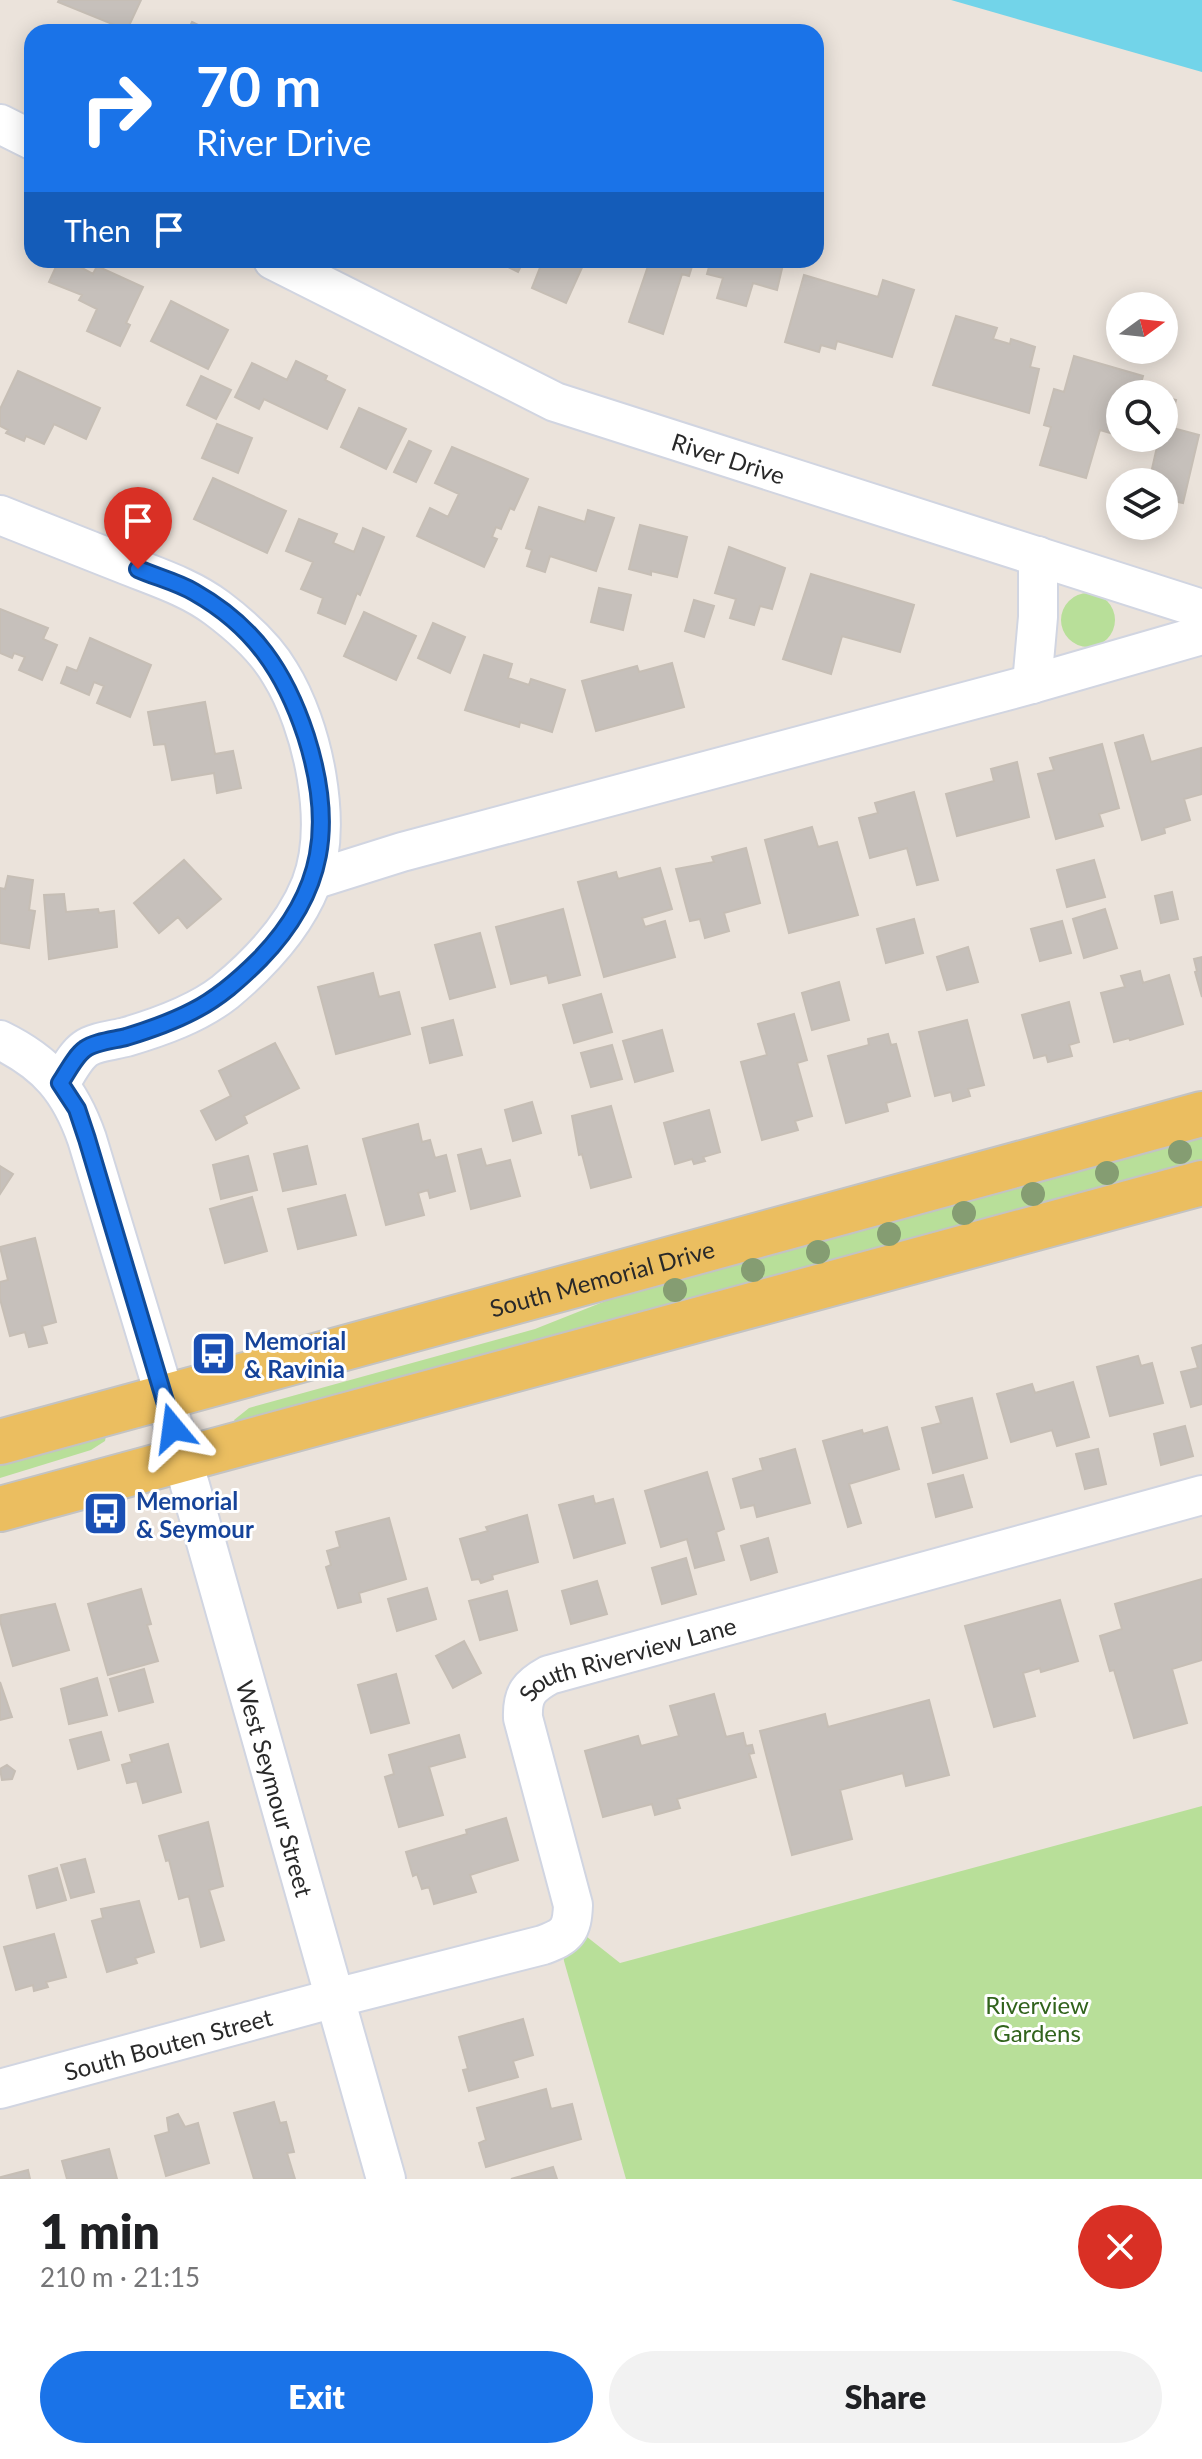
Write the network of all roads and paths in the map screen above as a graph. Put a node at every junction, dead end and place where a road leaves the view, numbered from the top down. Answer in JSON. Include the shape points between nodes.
{"nodes":[{"id":1,"x":0,"y":124,"type":"edge"},
{"id":2,"x":24,"y":136,"type":"edge"},
{"id":3,"x":289,"y":268,"type":"edge"},
{"id":4,"x":0,"y":515,"type":"edge"},
{"id":5,"x":1038,"y":556,"type":"junction"},
{"id":6,"x":1202,"y":609,"type":"edge"},
{"id":7,"x":1202,"y":635,"type":"edge"},
{"id":8,"x":1032,"y":684,"type":"junction"},
{"id":9,"x":313,"y":880,"type":"junction"},
{"id":10,"x":0,"y":1040,"type":"edge"},
{"id":11,"x":60,"y":1083,"type":"junction"},
{"id":12,"x":1202,"y":1114,"type":"edge"},
{"id":13,"x":1202,"y":1183,"type":"edge"},
{"id":14,"x":165,"y":1397,"type":"junction"},
{"id":15,"x":0,"y":1442,"type":"edge"},
{"id":16,"x":182,"y":1459,"type":"junction"},
{"id":17,"x":1202,"y":1495,"type":"edge"},
{"id":18,"x":0,"y":1509,"type":"edge"},
{"id":19,"x":335,"y":1998,"type":"junction"},
{"id":20,"x":0,"y":2089,"type":"edge"},
{"id":21,"x":386,"y":2179,"type":"edge"}],
"edges":[{"from":1,"to":2,"type":"street"},
{"from":3,"to":5,"type":"street","name":"River Drive","via":[[555,402]]},
{"from":4,"to":9,"type":"street","via":[[193,591],[263,650],[295,704],[316,768],[321,803]]},
{"from":5,"to":6,"type":"street","name":"River Drive"},
{"from":5,"to":8,"type":"street"},
{"from":7,"to":8,"type":"street"},
{"from":8,"to":9,"type":"street"},
{"from":9,"to":11,"type":"street","via":[[288,926],[223,994],[152,1029],[85,1048]]},
{"from":10,"to":11,"type":"street"},
{"from":11,"to":14,"type":"street","name":"West Seymour Street","via":[[77,1109]]},
{"from":12,"to":14,"type":"main road","name":"South Memorial Drive"},
{"from":13,"to":16,"type":"main road"},
{"from":14,"to":15,"type":"main road","name":"South Memorial Drive"},
{"from":14,"to":16,"type":"street","name":"West Seymour Street"},
{"from":16,"to":18,"type":"main road"},
{"from":16,"to":19,"type":"street","name":"West Seymour Street"},
{"from":17,"to":19,"type":"street","name":"South Riverview Lane","via":[[535,1683],[522,1702],[523,1718],[569,1887],[572,1925],[561,1938],[543,1945]]},
{"from":19,"to":20,"type":"street","name":"South Bouten Street"},
{"from":19,"to":21,"type":"street","name":"West Seymour Street"}]}
